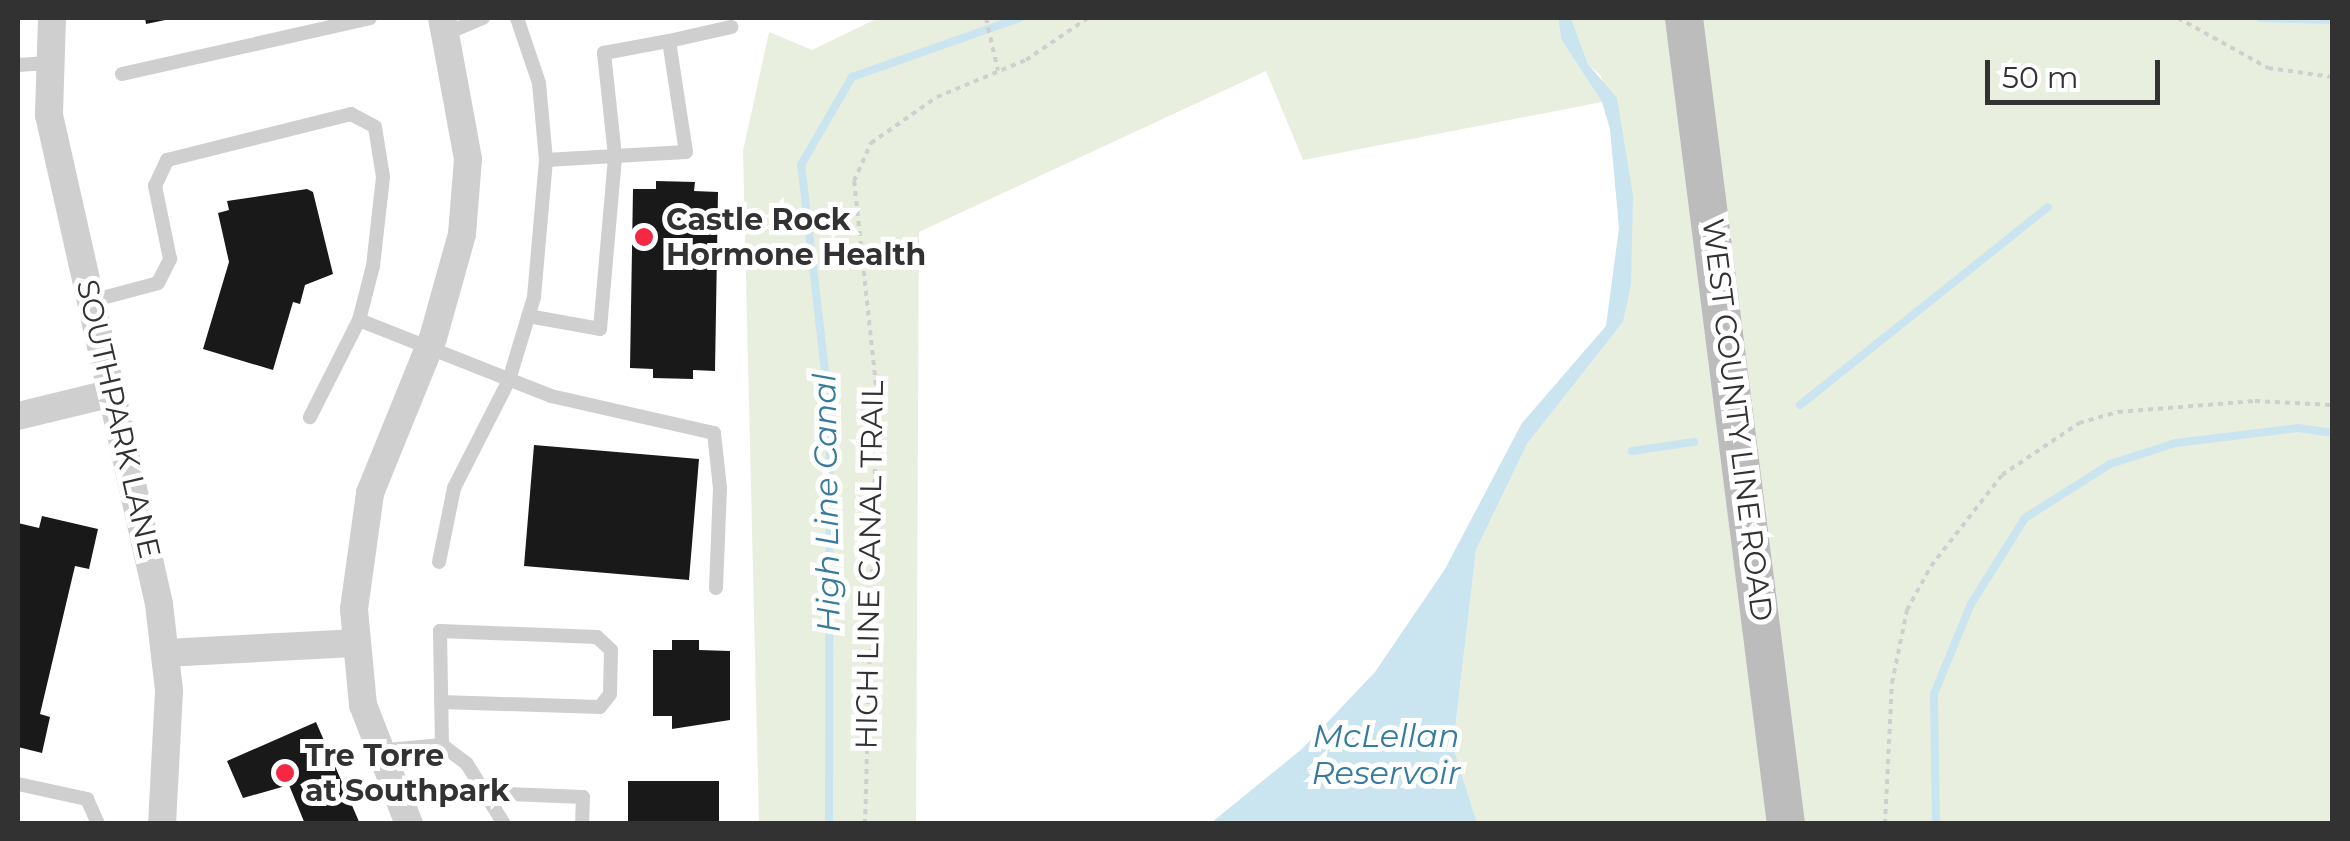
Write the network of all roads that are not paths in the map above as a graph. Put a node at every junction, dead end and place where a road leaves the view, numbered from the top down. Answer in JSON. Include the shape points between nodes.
{"nodes":[{"id":1,"x":52,"y":18,"type":"edge"},
{"id":2,"x":370,"y":18,"type":"edge"},
{"id":3,"x":483,"y":18,"type":"edge"},
{"id":4,"x":517,"y":18,"type":"edge"},
{"id":5,"x":1684,"y":18,"type":"edge"},
{"id":6,"x":344,"y":20,"type":"edge"},
{"id":7,"x":445,"y":25,"type":"edge"},
{"id":8,"x":732,"y":27,"type":"dead end"},
{"id":9,"x":669,"y":41,"type":"junction"},
{"id":10,"x":47,"y":63,"type":"junction"},
{"id":11,"x":18,"y":64,"type":"edge"},
{"id":12,"x":122,"y":74,"type":"dead end"},
{"id":13,"x":615,"y":156,"type":"junction"},
{"id":14,"x":546,"y":160,"type":"junction"},
{"id":15,"x":91,"y":301,"type":"junction"},
{"id":16,"x":528,"y":316,"type":"junction"},
{"id":17,"x":359,"y":320,"type":"junction"},
{"id":18,"x":429,"y":347,"type":"junction"},
{"id":19,"x":510,"y":380,"type":"junction"},
{"id":20,"x":113,"y":393,"type":"junction"},
{"id":21,"x":18,"y":416,"type":"edge"},
{"id":22,"x":310,"y":417,"type":"dead end"},
{"id":23,"x":439,"y":562,"type":"dead end"},
{"id":24,"x":716,"y":588,"type":"dead end"},
{"id":25,"x":354,"y":643,"type":"junction"},
{"id":26,"x":164,"y":652,"type":"junction"},
{"id":27,"x":442,"y":702,"type":"junction"},
{"id":28,"x":442,"y":745,"type":"junction"},
{"id":29,"x":376,"y":752,"type":"junction"},
{"id":30,"x":18,"y":784,"type":"edge"},
{"id":31,"x":486,"y":793,"type":"junction"},
{"id":32,"x":98,"y":824,"type":"edge"},
{"id":33,"x":162,"y":824,"type":"edge"},
{"id":34,"x":409,"y":824,"type":"edge"},
{"id":35,"x":504,"y":824,"type":"edge"},
{"id":36,"x":582,"y":824,"type":"edge"},
{"id":37,"x":1786,"y":824,"type":"edge"}],
"edges":[{"from":1,"to":10,"type":"street","name":"SOUTHPARK LANE"},
{"from":2,"to":6,"type":"lane"},
{"from":3,"to":7,"type":"lane"},
{"from":4,"to":14,"type":"lane","via":[[538,83]]},
{"from":5,"to":37,"type":"main road","name":"WEST COUNTY LINE ROAD"},
{"from":6,"to":12,"type":"lane"},
{"from":7,"to":18,"type":"street","via":[[468,159],[462,234]]},
{"from":8,"to":9,"type":"lane"},
{"from":9,"to":13,"type":"lane","via":[[604,53]]},
{"from":9,"to":13,"type":"lane","via":[[686,152]]},
{"from":10,"to":11,"type":"lane"},
{"from":10,"to":15,"type":"street","name":"SOUTHPARK LANE","via":[[48,115]]},
{"from":13,"to":14,"type":"lane"},
{"from":13,"to":16,"type":"lane","via":[[600,328]]},
{"from":14,"to":16,"type":"lane","via":[[546,208]]},
{"from":15,"to":17,"type":"lane","via":[[158,284],[170,259],[154,186],[168,160],[350,114],[375,127],[383,177]]},
{"from":15,"to":20,"type":"street","name":"SOUTHPARK LANE"},
{"from":16,"to":19,"type":"lane"},
{"from":17,"to":18,"type":"lane"},
{"from":17,"to":22,"type":"lane"},
{"from":18,"to":19,"type":"lane"},
{"from":18,"to":25,"type":"street","via":[[370,492],[356,572]]},
{"from":19,"to":23,"type":"lane","via":[[454,488]]},
{"from":19,"to":24,"type":"lane","via":[[551,396],[714,433],[720,488]]},
{"from":20,"to":21,"type":"street"},
{"from":20,"to":26,"type":"street","name":"SOUTHPARK LANE","via":[[152,564]]},
{"from":25,"to":26,"type":"street"},
{"from":25,"to":29,"type":"street"},
{"from":26,"to":33,"type":"street","name":"SOUTHPARK LANE"},
{"from":27,"to":27,"type":"lane","via":[[440,631],[598,637],[611,650],[610,694],[600,706]]},
{"from":27,"to":28,"type":"lane"},
{"from":28,"to":29,"type":"lane"},
{"from":28,"to":31,"type":"lane","via":[[467,764]]},
{"from":29,"to":34,"type":"street"},
{"from":30,"to":32,"type":"lane","via":[[88,799]]},
{"from":31,"to":35,"type":"lane"},
{"from":31,"to":36,"type":"lane","via":[[583,797]]}]}
